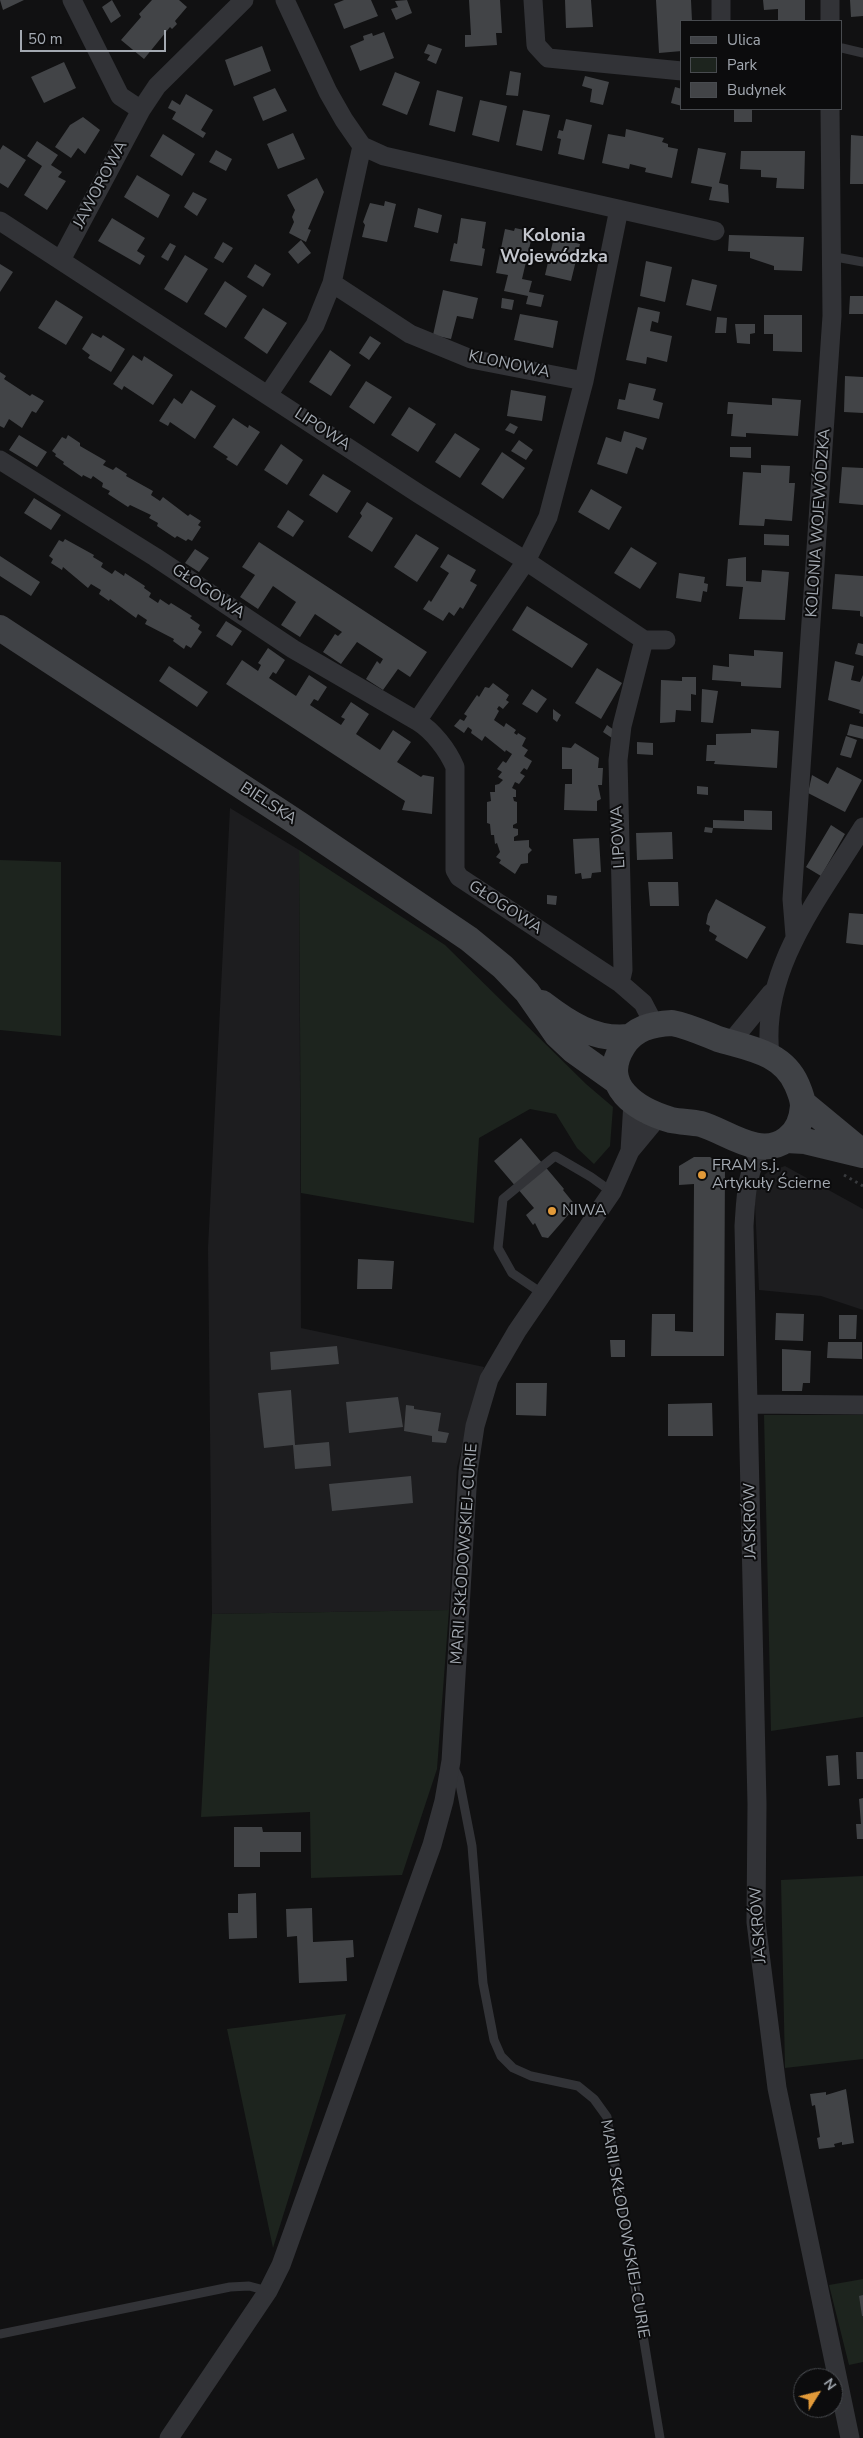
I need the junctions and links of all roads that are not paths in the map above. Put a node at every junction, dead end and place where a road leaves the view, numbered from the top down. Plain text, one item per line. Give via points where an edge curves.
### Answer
1 (72, 0) edge
2 (244, 0) edge
3 (285, 0) edge
4 (532, 0) edge
5 (721, 0) edge
6 (830, 0) edge
7 (721, 20) edge
8 (830, 20) edge
9 (843, 48) edge
10 (863, 53) edge
11 (680, 71) edge
12 (141, 110) junction
13 (830, 110) edge
14 (362, 146) junction
15 (619, 209) junction
16 (0, 221) edge
17 (715, 231) dead end
18 (830, 256) junction
19 (61, 260) junction
20 (863, 262) edge
21 (332, 283) junction
22 (584, 381) junction
23 (268, 395) junction
24 (0, 460) edge
25 (526, 560) junction
26 (0, 628) edge
27 (644, 640) junction
28 (666, 640) dead end
29 (417, 721) junction
30 (863, 828) edge
31 (794, 936) junction
32 (620, 982) junction
33 (774, 990) junction
34 (527, 992) junction
35 (654, 1024) junction
36 (629, 1036) junction
37 (730, 1043) junction
38 (770, 1056) junction
39 (616, 1081) junction
40 (633, 1102) junction
41 (803, 1104) junction
42 (659, 1116) junction
43 (736, 1140) junction
44 (775, 1143) junction
45 (630, 1151) junction
46 (863, 1154) edge
47 (748, 1177) junction
48 (612, 1192) junction
49 (544, 1294) junction
50 (748, 1404) junction
51 (863, 1405) edge
52 (451, 1761) junction
53 (268, 2291) junction
54 (0, 2334) edge
55 (169, 2438) edge
56 (660, 2438) edge
57 (850, 2438) edge

1 - 12 street via 120,96
2 - 12 street, JAWOROWA via 158,86
3 - 14 street via 328,92
4 - 11 street via 536,45 548,58
5 - 7 street
6 - 8 street
9 - 10 lane
12 - 19 street, JAWOROWA
13 - 18 street, KOLONIA WOJEWÓDZKA
14 - 15 street via 384,156
14 - 21 street
15 - 17 street
15 - 22 street
16 - 19 street, LIPOWA
18 - 20 lane
18 - 31 street, KOLONIA WOJEWÓDZKA via 832,316 792,899
19 - 23 street, LIPOWA
21 - 22 street, KLONOWA via 410,334 471,359
21 - 23 street via 315,326
22 - 25 street via 548,517
23 - 25 street, LIPOWA
24 - 29 street, GŁOGOWA via 155,557 293,649
25 - 27 street, LIPOWA
25 - 29 street
26 - 34 main road, BIELSKA via 469,939
27 - 28 street
27 - 32 street, LIPOWA via 622,726 618,760 623,970
29 - 32 street, GŁOGOWA via 449,753 455,767 455,870 459,877
30 - 31 street
31 - 33 street
32 - 35 street via 643,1003
33 - 37 street
33 - 38 street via 769,1014
34 - 36 main road, BIELSKA via 583,1030 601,1036
34 - 39 main road, BIELSKA via 557,1035
35 - 36 main road
35 - 37 main road via 678,1024
36 - 39 main road via 615,1062
37 - 38 main road
38 - 41 main road via 796,1081
39 - 40 main road, BIELSKA
40 - 42 main road
40 - 45 street, MARII SKŁODOWSKIEJ-CURIE
41 - 44 main road via 798,1127
41 - 46 main road
42 - 43 main road via 703,1125
42 - 45 street, MARII SKŁODOWSKIEJ-CURIE
43 - 44 main road
43 - 47 street, JASKRÓW
44 - 46 main road via 805,1141
44 - 47 street, JASKRÓW via 752,1165
45 - 48 street, MARII SKŁODOWSKIEJ-CURIE
47 - 50 street, JASKRÓW via 744,1226
48 - 49 street, MARII SKŁODOWSKIEJ-CURIE
48 - 49 lane via 555,1156 503,1199 498,1248 512,1273
49 - 52 street, MARII SKŁODOWSKIEJ-CURIE via 517,1331 489,1379 475,1426 468,1472
50 - 51 street
50 - 57 street, JASKRÓW via 757,1794 756,1922 778,2088
52 - 53 street, MARII SKŁODOWSKIEJ-CURIE via 429,1853 281,2265
52 - 56 lane, MARII SKŁODOWSKIEJ-CURIE via 459,1779 472,1846 483,1983 500,2056 512,2068 531,2076 578,2086 594,2099 607,2117
53 - 54 lane via 250,2286 230,2287
53 - 55 street, MARII SKŁODOWSKIEJ-CURIE

